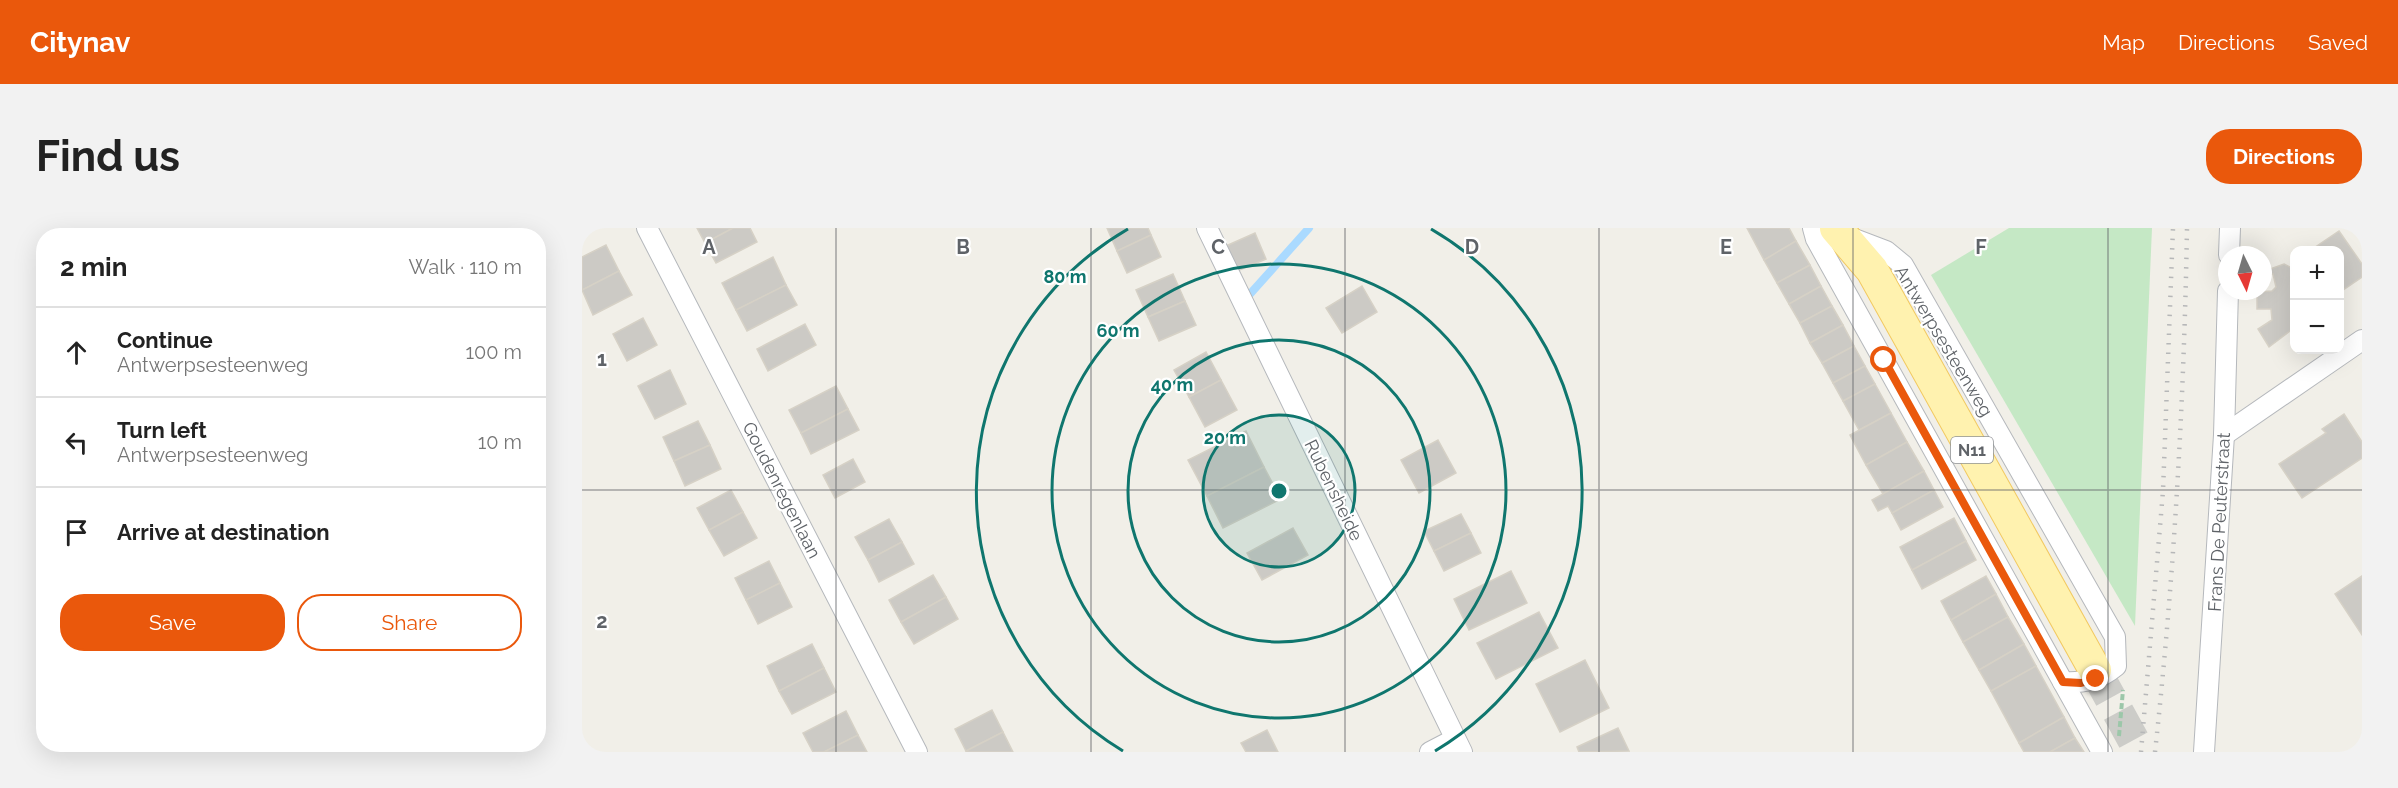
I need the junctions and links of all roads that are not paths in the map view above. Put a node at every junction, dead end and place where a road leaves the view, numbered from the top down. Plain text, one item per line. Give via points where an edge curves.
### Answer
1 (647, 228) edge
2 (1207, 228) edge
3 (2230, 228) edge
4 (1830, 230) edge
5 (2229, 246) edge
6 (2228, 300) edge
7 (2362, 340) edge
8 (2224, 435) junction
9 (2105, 668) joint
10 (2063, 682) junction
11 (1459, 746) edge
12 (917, 752) edge
13 (1430, 752) edge
14 (2102, 752) edge
15 (2204, 752) edge

1 - 12 street, Goudenregenlaan
2 - 11 street, Rubensheide
3 - 5 street
4 - 9 main road, Antwerpsesteenweg / N11 via 1872,270
4 - 10 street, Antwerpsesteenweg via 1816,239
6 - 8 street, Frans De Peuterstraat
7 - 8 street
8 - 15 street, Frans De Peuterstraat
9 - 10 street via 2096,679
10 - 14 street, Antwerpsesteenweg
11 - 13 street

